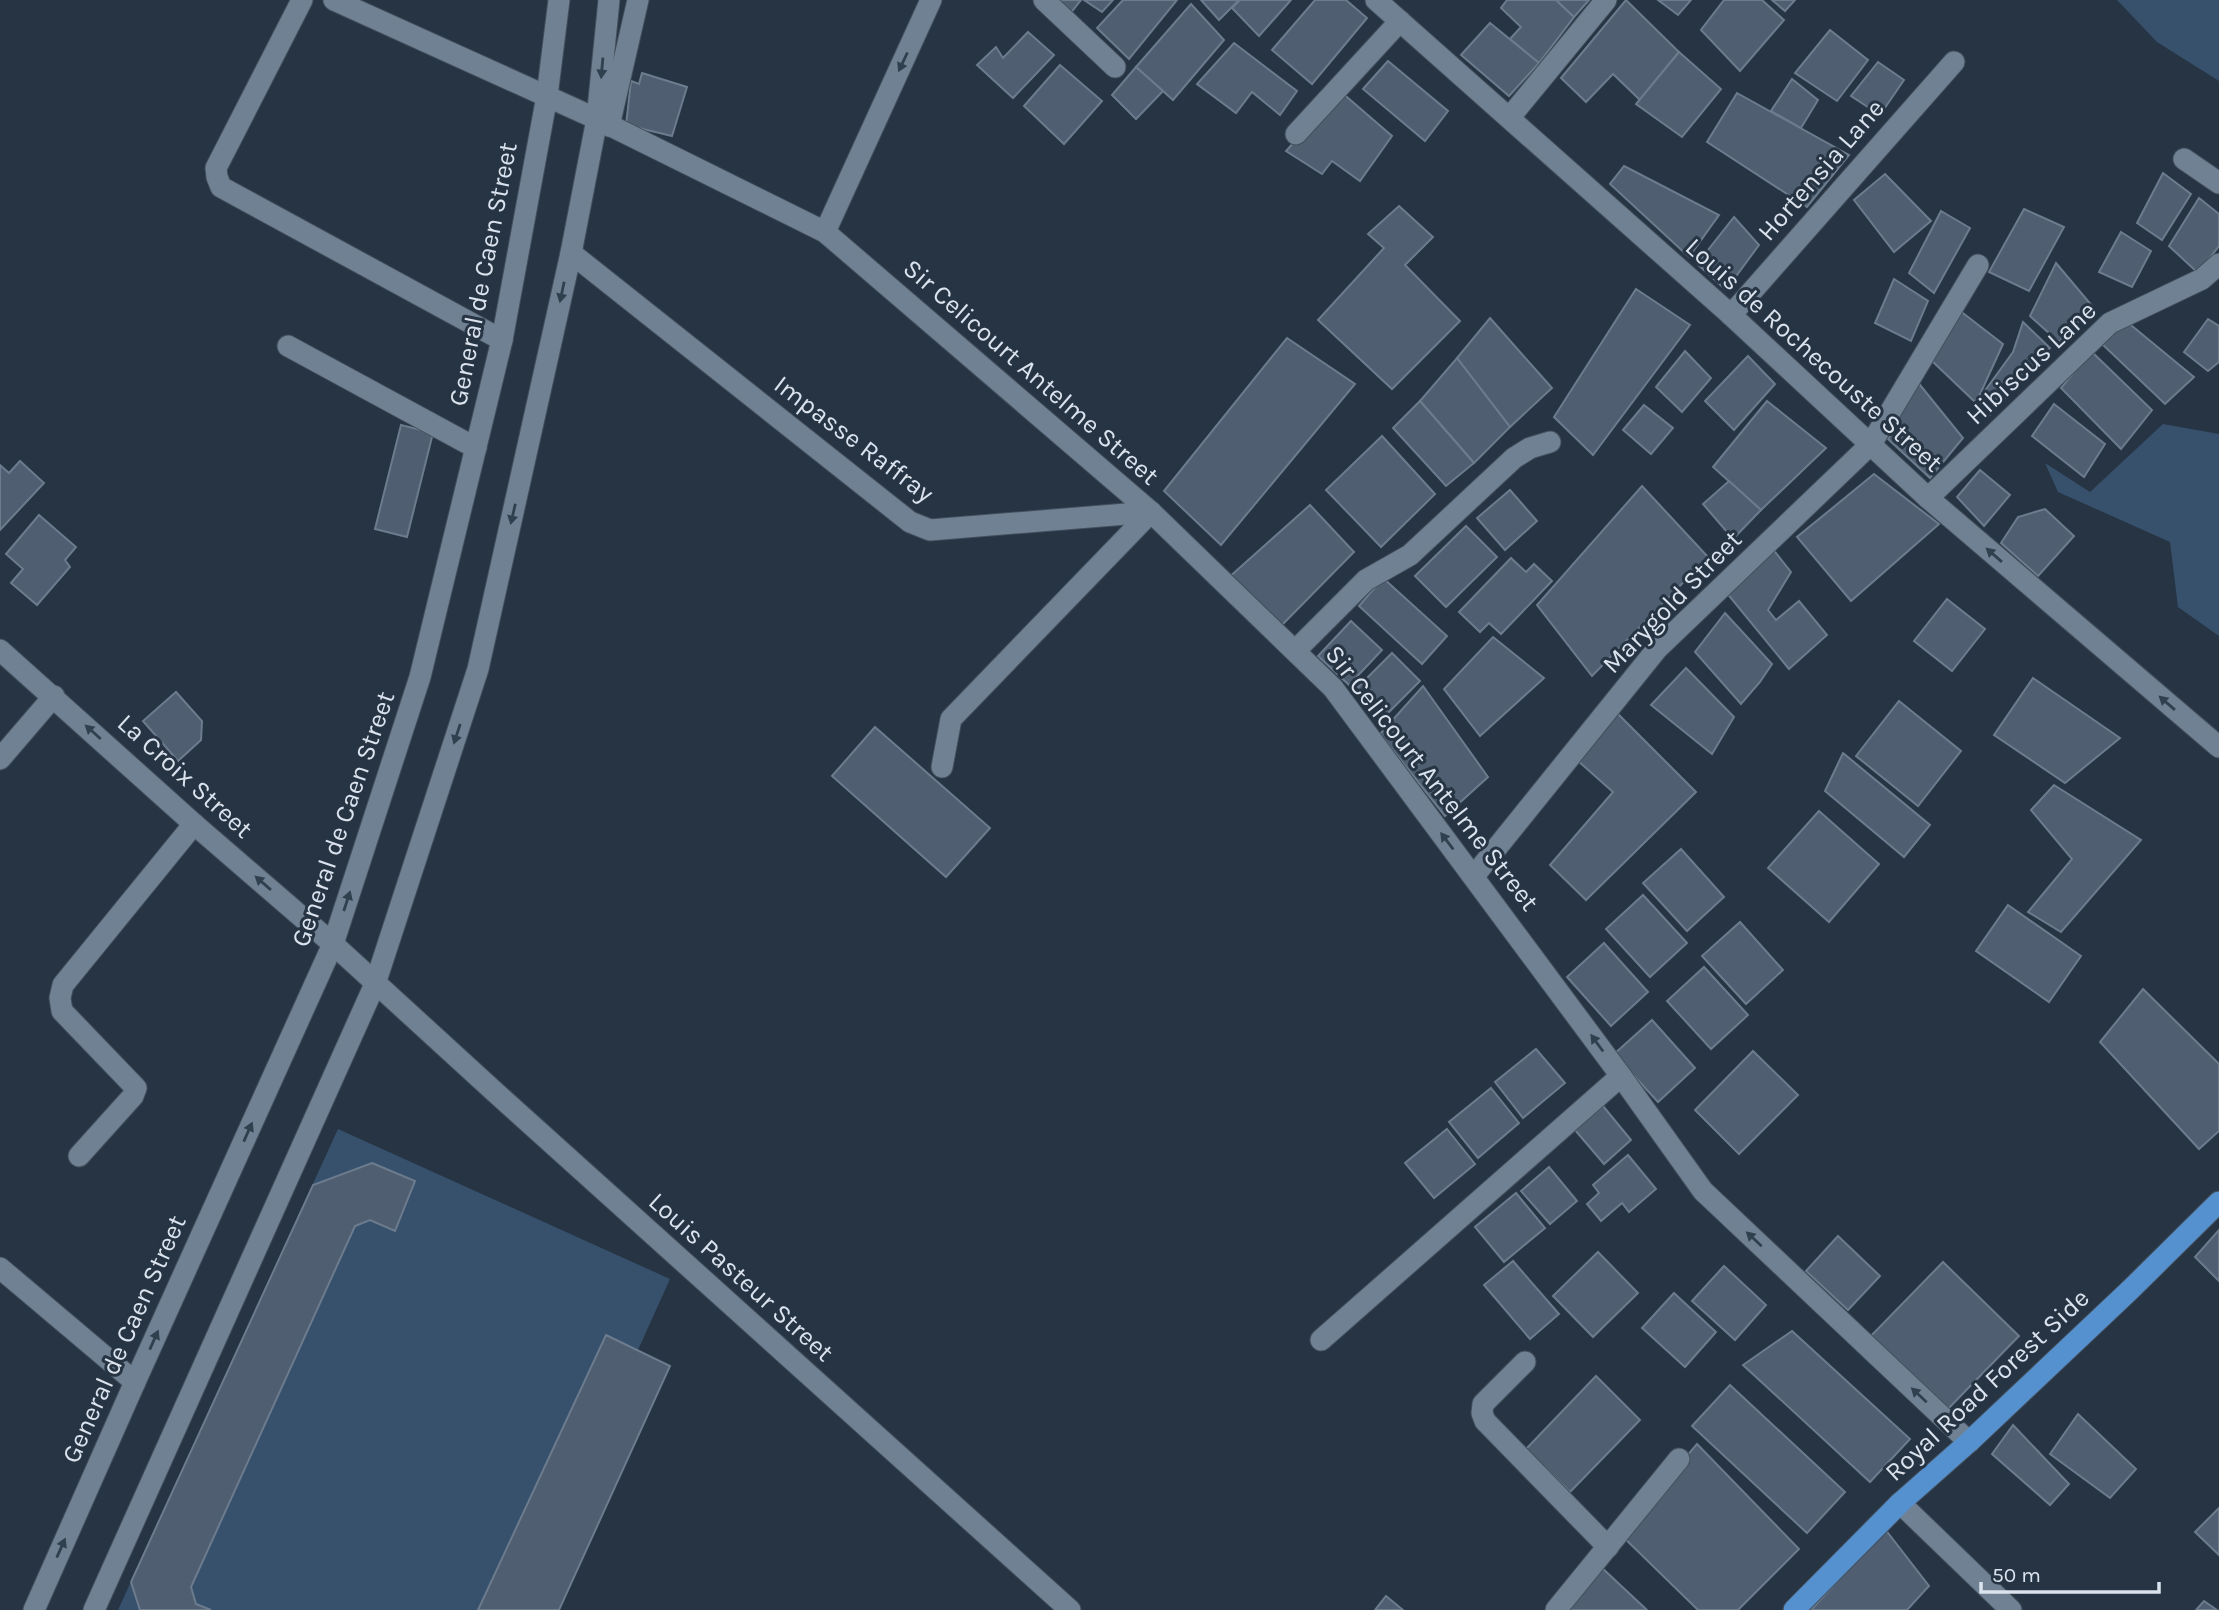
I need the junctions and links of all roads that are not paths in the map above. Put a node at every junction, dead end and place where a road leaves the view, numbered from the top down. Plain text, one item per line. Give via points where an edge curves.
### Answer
1 (302, 0) edge
2 (334, 0) edge
3 (559, 0) edge
4 (609, 0) edge
5 (638, 0) edge
6 (931, 0) edge
7 (1044, 0) edge
8 (1376, 0) edge
9 (1606, 0) edge
10 (1400, 21) junction
11 (1954, 62) dead end
12 (1115, 67) dead end
13 (547, 96) junction
14 (1510, 117) junction
15 (603, 123) junction
16 (1296, 134) dead end
17 (2184, 159) dead end
18 (2219, 183) edge
19 (825, 232) junction
20 (571, 253) junction
21 (2219, 264) edge
22 (1978, 265) dead end
23 (1731, 315) junction
24 (502, 340) junction
25 (288, 346) dead end
26 (1550, 442) dead end
27 (1871, 444) junction
28 (476, 448) junction
29 (1928, 498) junction
30 (1152, 512) junction
31 (0, 650) edge
32 (1296, 650) junction
33 (54, 696) junction
34 (2219, 747) edge
35 (0, 759) edge
36 (942, 766) dead end
37 (194, 824) junction
38 (1474, 876) junction
39 (333, 944) junction
40 (376, 984) junction
41 (1621, 1076) junction
42 (79, 1156) dead end
43 (2219, 1202) edge
44 (0, 1268) edge
45 (1321, 1340) dead end
46 (1525, 1362) dead end
47 (135, 1382) junction
48 (1969, 1442) junction
49 (1679, 1458) dead end
50 (1900, 1503) junction
51 (1608, 1547) junction
52 (34, 1610) edge
53 (94, 1610) edge
54 (1070, 1610) edge
55 (1556, 1610) edge
56 (1794, 1610) edge
57 (2011, 1610) edge

1 - 24 street via 216,168 221,187
2 - 13 street, Sir Celicourt Antelme Street
3 - 13 street, General de Caen Street
4 -> 15 street
5 - 15 street
6 -> 19 street
7 - 12 street
8 - 10 street, Louis de Rochecouste Street
9 - 14 street
10 - 14 street, Louis de Rochecouste Street
10 - 16 street
11 - 23 street, Hortensia Lane
13 - 15 street, Sir Celicourt Antelme Street
13 - 24 street, General de Caen Street
14 - 23 street, Louis de Rochecouste Street
15 - 19 street, Sir Celicourt Antelme Street
15 - 20 street
17 - 18 street
19 - 30 street, Sir Celicourt Antelme Street
20 - 30 street, Impasse Raffray via 910,522 930,530
20 -> 40 street via 478,669
21 - 29 street, Hibiscus Lane via 2202,279 2109,323
22 - 27 street, Marygold Street
23 - 27 street, Louis de Rochecouste Street
24 - 28 street, General de Caen Street
25 - 28 street
26 - 32 street via 1514,458 1410,555 1366,580
27 - 29 street, Louis de Rochecouste Street
27 - 38 street, Marygold Street via 1657,649
39 -> 28 street, General de Caen Street via 420,677
34 -> 29 street, Louis de Rochecouste Street
30 - 32 street, Sir Celicourt Antelme Street
30 - 36 street via 951,719
31 - 33 street, La Croix Street
38 -> 32 street, Sir Celicourt Antelme Street via 1333,688
33 - 35 street
37 -> 33 street, La Croix Street
39 -> 37 street, La Croix Street
37 - 42 street via 63,985 62,1011 136,1088
41 -> 38 street, Sir Celicourt Antelme Street
39 - 40 street, La Croix Street
47 -> 39 street, General de Caen Street
40 - 53 street
40 - 54 street, Louis Pasteur Street
41 - 45 street
48 -> 41 street, Sir Celicourt Antelme Street via 1703,1191
43 - 48 main road, Royal Road Forest Side
44 - 47 street
46 - 51 street via 1483,1404 1485,1422
52 -> 47 street, General de Caen Street
48 - 50 main road, Royal Road Forest Side
49 - 51 street
50 - 56 main road, Royal Road Forest Side
50 - 57 street
51 - 55 street

